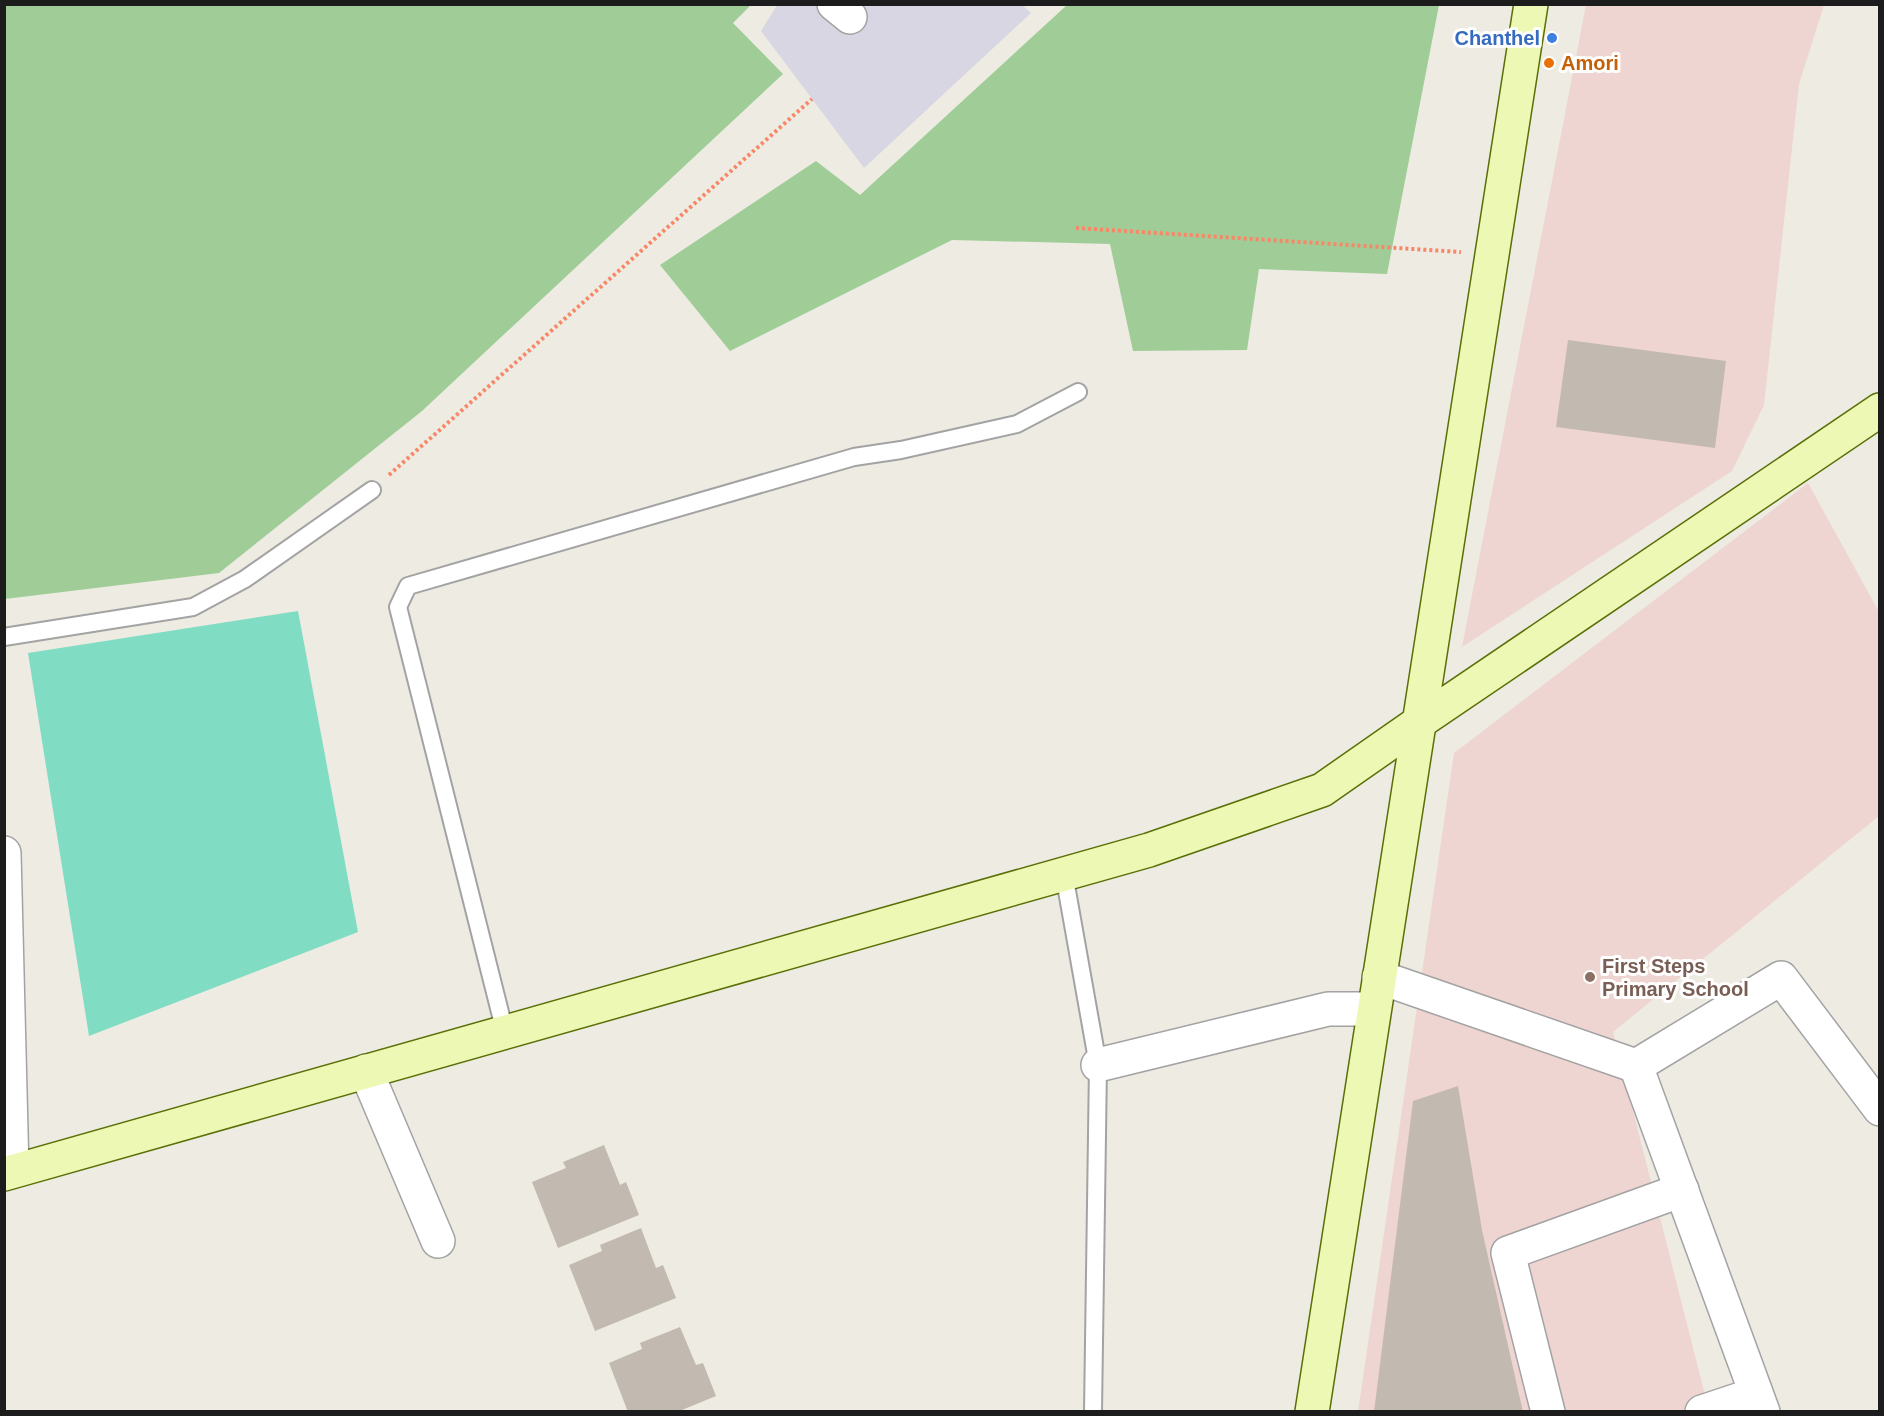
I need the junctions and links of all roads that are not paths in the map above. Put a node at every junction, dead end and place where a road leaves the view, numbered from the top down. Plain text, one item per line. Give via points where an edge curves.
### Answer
1 (1531, 4) edge
2 (1078, 392) dead end
3 (1880, 410) edge
4 (372, 490) road end
5 (4, 637) edge
6 (1418, 723) junction
7 (4, 853) edge
8 (1064, 874) junction
9 (1379, 977) junction
10 (1374, 1009) junction
11 (505, 1032) junction
12 (1098, 1065) junction
13 (1636, 1066) junction
14 (366, 1071) junction
15 (1880, 1109) edge
16 (8, 1173) edge
17 (1682, 1190) junction
18 (438, 1241) dead end
19 (1760, 1403) edge
20 (1093, 1412) edge
21 (1312, 1412) edge
22 (1548, 1412) edge
23 (1702, 1412) edge

1 - 6 street
2 - 11 lane via 1017,424 854,457 408,586 398,607
3 - 6 street
4 - 5 lane via 245,579 193,607
6 - 8 street via 1322,790 1149,850
6 - 9 street
7 - 16 street
8 - 11 street
8 - 12 lane
9 - 10 street
9 - 13 street
10 - 12 street via 1328,1009
10 - 21 street
11 - 14 street
12 - 20 lane
13 - 15 street via 1781,978
13 - 17 street
14 - 16 street
14 - 18 street
17 - 19 street
17 - 22 street via 1509,1253
19 - 23 street

